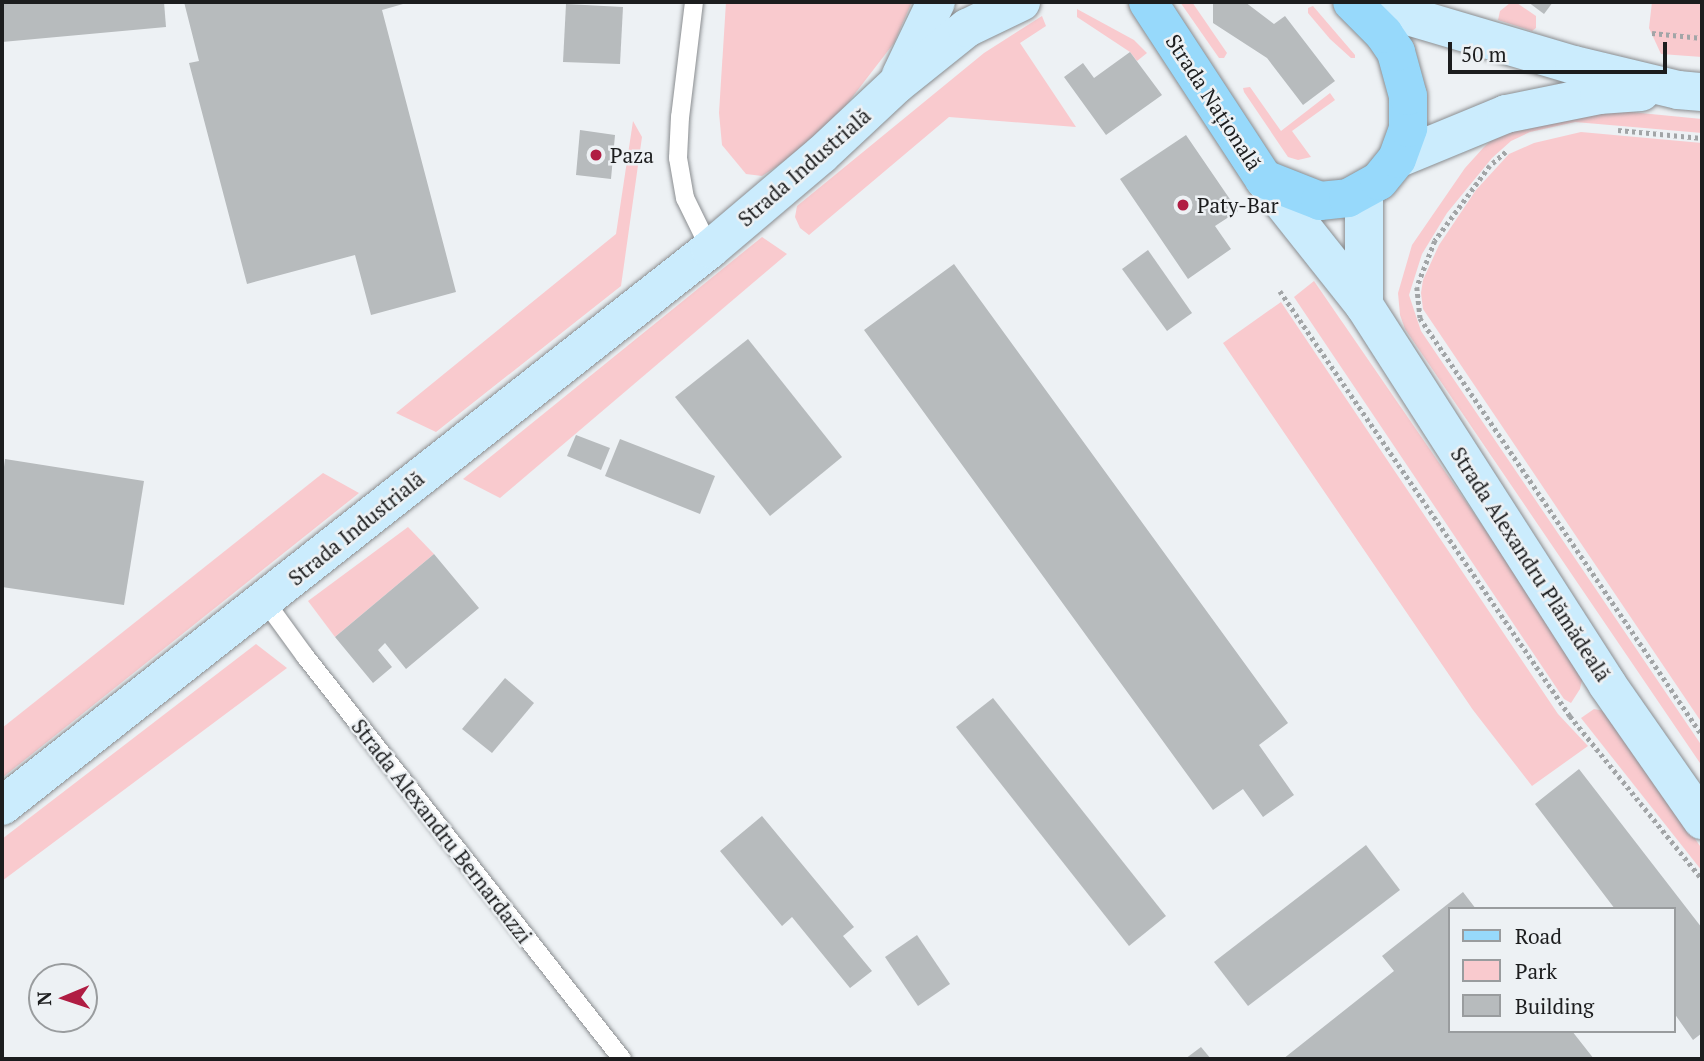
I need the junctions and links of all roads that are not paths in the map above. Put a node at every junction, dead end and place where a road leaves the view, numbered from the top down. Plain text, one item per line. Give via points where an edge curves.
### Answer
1 (694, 2) edge
2 (936, 2) edge
3 (1021, 2) edge
4 (1148, 2) edge
5 (1352, 2) edge
6 (1372, 2) edge
7 (897, 83) junction
8 (1690, 91) edge
9 (1397, 159) junction
10 (1264, 179) junction
11 (1364, 191) junction
12 (710, 248) junction
13 (1364, 305) junction
14 (265, 601) junction
15 (2, 806) edge
16 (1702, 820) edge
17 (622, 1059) edge

1 - 12 lane via 678,158 685,198
2 - 7 street, Strada Industrială
3 - 7 street, Strada Industrială via 967,28
4 - 10 main road, Strada Națională
5 - 9 main road, Strada Națională via 1384,34 1404,74 1408,128
6 - 8 street, Strada Națională via 1574,65
7 - 12 street, Strada Industrială via 821,155
8 - 9 street, Strada Națională via 1599,95 1506,114
9 - 11 main road, Strada Națională
10 - 11 main road, Strada Națională via 1320,201
10 - 13 street, Strada Alexandru Plămădeală
11 - 13 street
12 - 14 street, Strada Industrială
13 - 16 street, Strada Alexandru Plămădeală via 1607,684
14 - 15 street, Strada Industrială
14 - 17 lane, Strada Alexandru Bernardazzi

